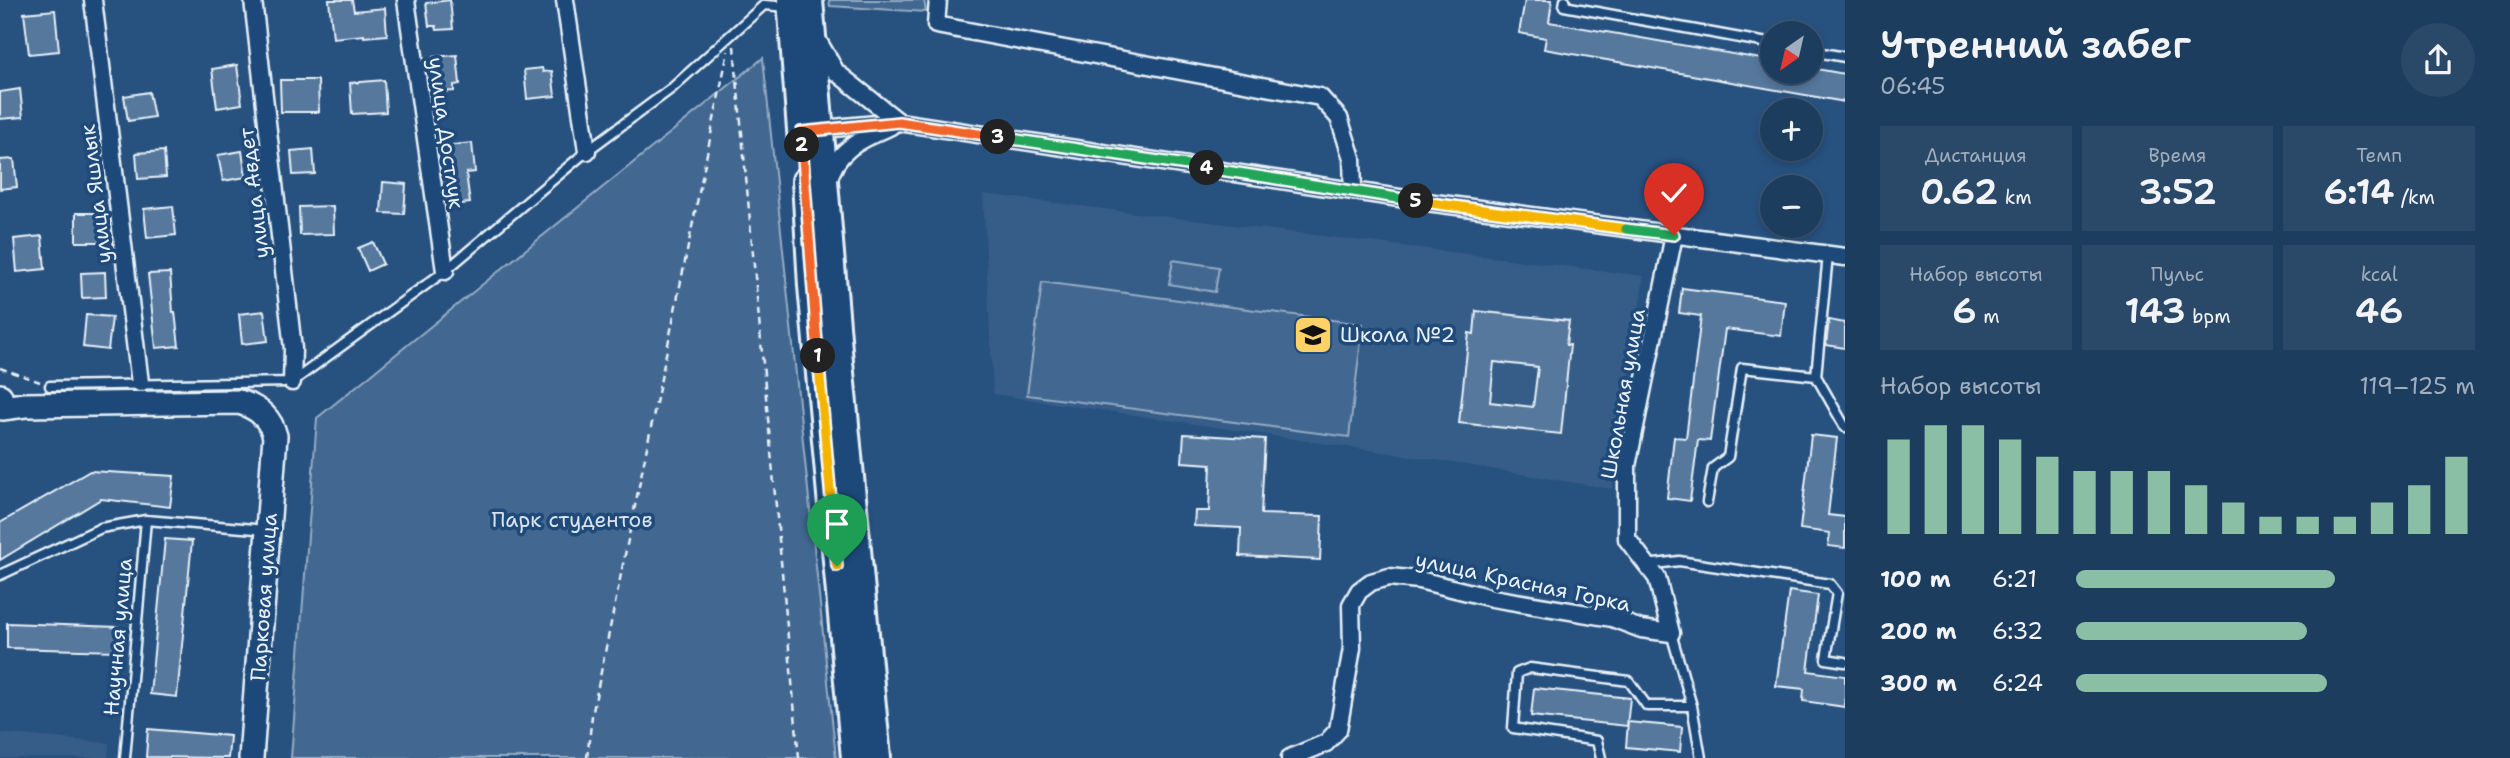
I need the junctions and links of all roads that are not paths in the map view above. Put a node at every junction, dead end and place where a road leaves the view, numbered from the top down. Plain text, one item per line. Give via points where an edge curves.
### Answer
1 (93, 0) edge
2 (253, 0) edge
3 (406, 0) edge
4 (565, 0) edge
5 (1565, 0) edge
6 (797, 2) edge
7 (940, 2) edge
8 (811, 27) junction
9 (1760, 42) edge
10 (1824, 53) edge
11 (1845, 57) edge
12 (899, 122) junction
13 (810, 131) junction
14 (587, 151) junction
15 (1353, 190) junction
16 (825, 201) junction
17 (1674, 235) junction
18 (1828, 255) junction
19 (1845, 257) edge
20 (445, 271) junction
21 (1816, 376) junction
22 (292, 382) junction
23 (140, 383) junction
24 (50, 386) road end
25 (1, 405) edge
26 (1845, 427) edge
27 (1707, 502) dead end
28 (146, 520) junction
29 (270, 530) junction
30 (1647, 565) junction
31 (0, 575) edge
32 (1671, 633) junction
33 (1845, 662) edge
34 (1692, 706) junction
35 (125, 758) edge
36 (251, 758) edge
37 (855, 758) edge
38 (877, 758) edge
39 (1290, 758) edge
40 (1601, 758) edge
41 (1701, 758) edge

1 - 23 street, улица Яшлык
2 - 22 street, улица Авдет via 293,349
3 - 20 street, улица Достлук
4 - 14 street
5 - 9 lane via 1564,6
6 - 8 main road
6 - 13 main road
6 - 14 lane via 764,5 672,88
7 - 15 street via 936,25 1320,97 1339,118 1352,158
8 - 12 street via 836,72
8 - 13 main road
10 - 11 lane
12 - 13 street
12 - 15 street
12 - 16 street via 843,152 831,172
13 - 16 main road
13 - 37 main road via 812,286
14 - 20 lane
15 - 17 street
16 - 38 main road
17 - 18 street
17 - 30 street, Школьная улица via 1627,466 1627,539
18 - 19 street
18 - 21 lane
20 - 22 lane
21 - 26 lane
21 - 27 lane via 1742,368 1728,457 1713,468
22 - 23 lane
23 - 24 lane
25 - 29 street, Парковая улица via 239,402 260,410 275,436
28 - 29 lane
28 - 31 lane via 101,528
28 - 35 lane, Научная улица
29 - 36 street, Парковая улица
30 - 32 street, Школьная улица via 1657,578
30 - 33 lane via 1679,561 1830,584 1837,593 1826,659
32 - 34 lane
32 - 39 street, улица Красная Горка via 1419,579 1389,577 1371,582 1351,605 1352,648 1338,730 1326,743
34 - 40 lane via 1647,706 1629,681 1530,668 1517,673 1513,728 1597,741
34 - 41 lane

